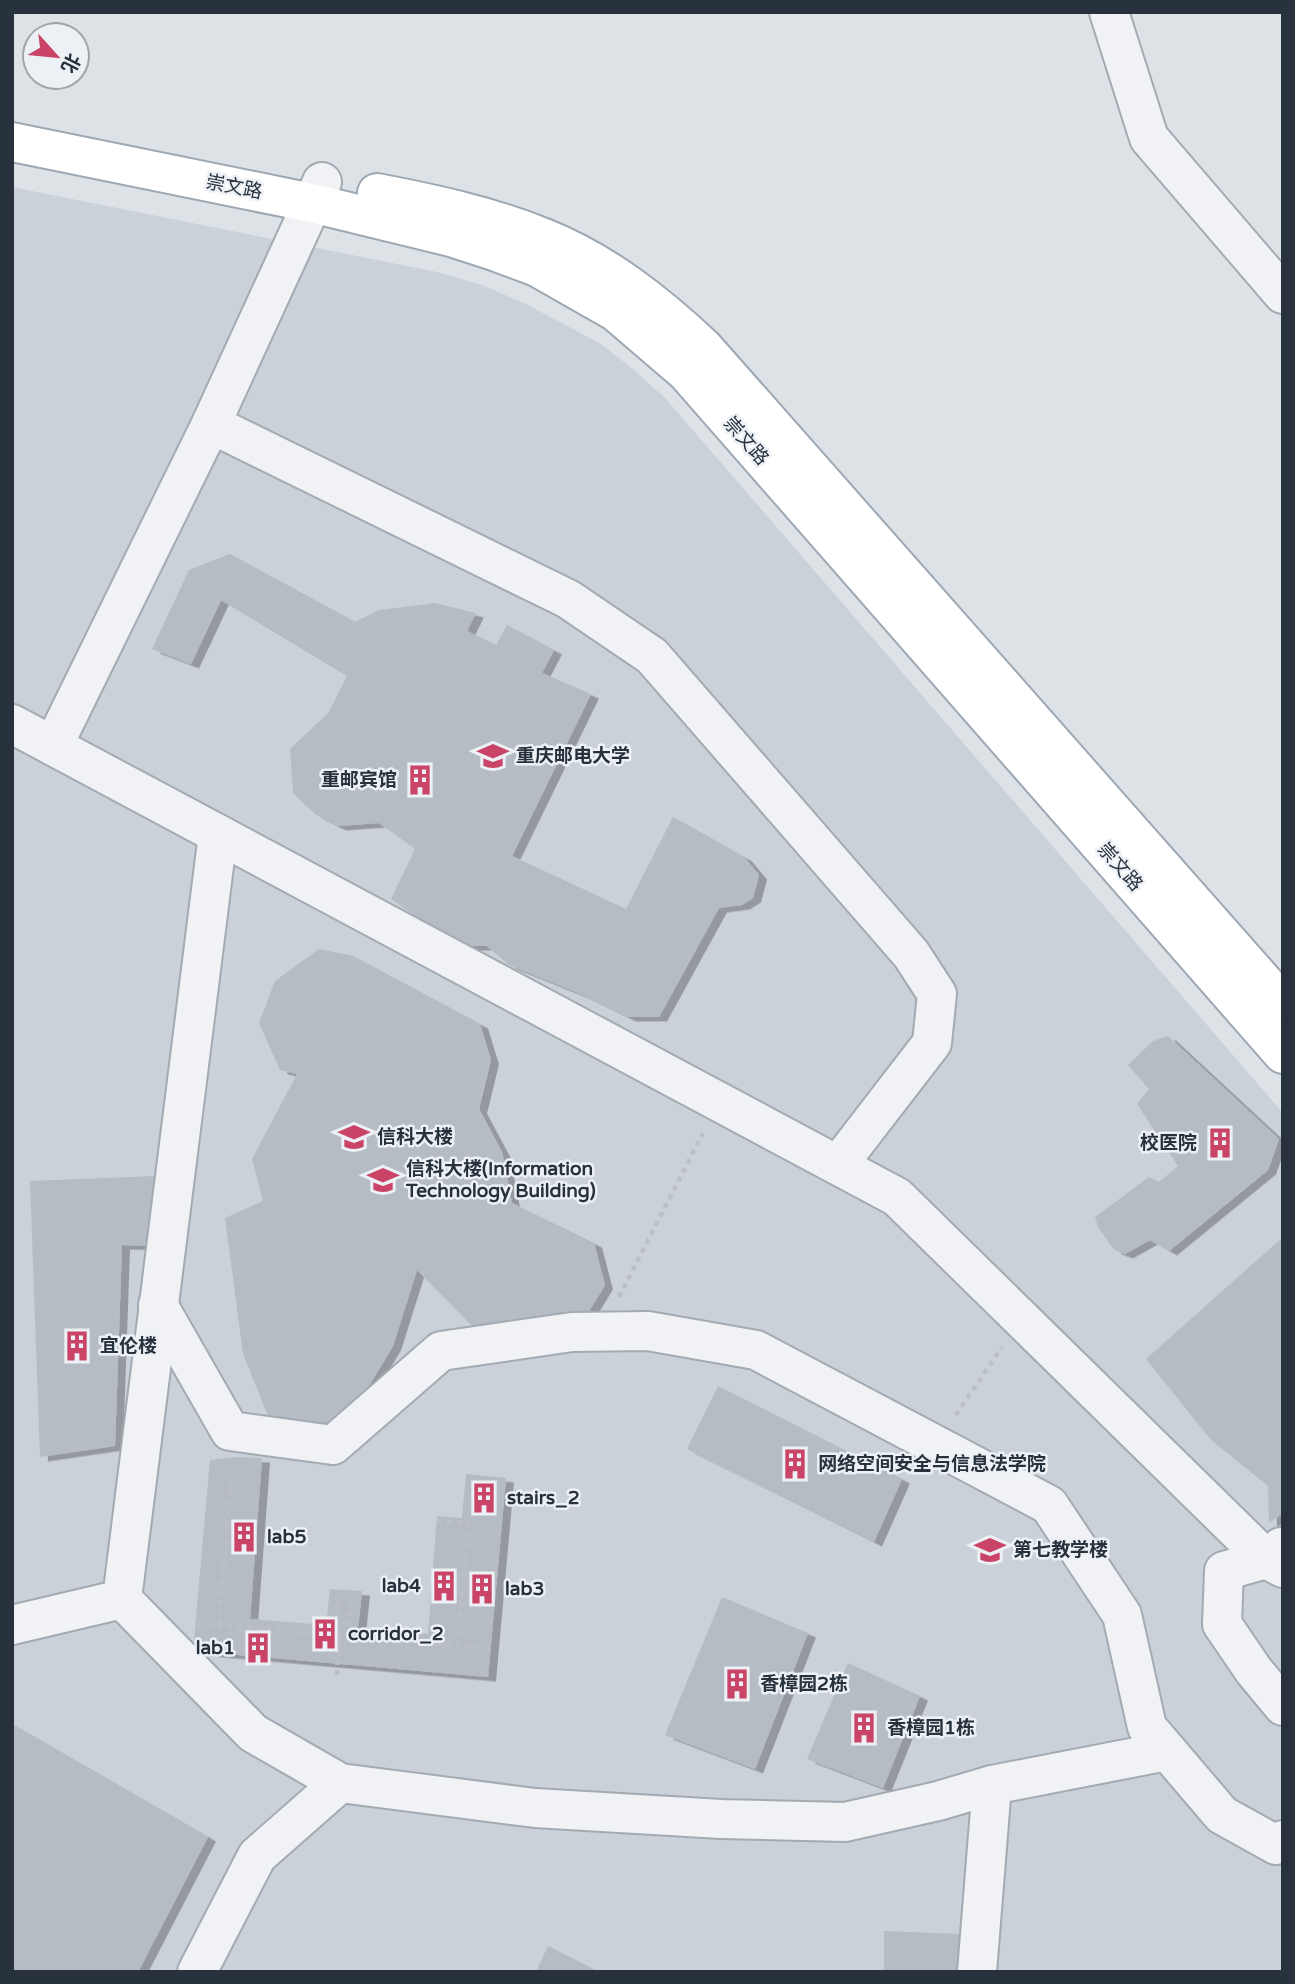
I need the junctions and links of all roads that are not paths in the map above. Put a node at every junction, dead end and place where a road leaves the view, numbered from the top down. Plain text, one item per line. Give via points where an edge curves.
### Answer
1 (1109, 12) edge
2 (12, 120) edge
3 (12, 142) edge
4 (317, 192) junction
5 (1283, 294) edge
6 (211, 424) junction
7 (12, 724) edge
8 (53, 746) junction
9 (218, 834) junction
10 (1283, 1004) edge
11 (1283, 1054) edge
12 (838, 1165) junction
13 (158, 1305) junction
14 (1277, 1558) edge
15 (122, 1599) junction
16 (12, 1625) edge
17 (1283, 1706) edge
18 (1167, 1751) junction
19 (340, 1783) junction
20 (992, 1786) junction
21 (1283, 1840) edge
22 (197, 1972) edge
23 (977, 1972) edge

1 - 5 street via 1149,138
2 - 4 main road, 崇文路
3 - 4 main road, 崇文路
4 - 6 street
4 - 10 main road, 崇文路 via 457,209 545,238 588,260 669,315 703,347
4 - 11 main road, 崇文路 via 537,267 616,312 686,372
6 - 8 street
6 - 12 street via 568,599 652,656 911,954 937,994 932,1043
7 - 8 street
8 - 9 street
9 - 12 street
9 - 13 street
12 - 14 street via 897,1196
13 - 15 street
13 - 18 street via 230,1431 333,1445 441,1350 572,1332 648,1331 756,1350 1049,1505 1122,1615 1147,1727
14 - 17 street via 1224,1571 1222,1624
15 - 16 street
15 - 19 street via 253,1733
18 - 20 street
18 - 21 street via 1222,1815 1276,1845
19 - 20 street via 535,1808 845,1822
19 - 22 street via 257,1856
20 - 23 street

